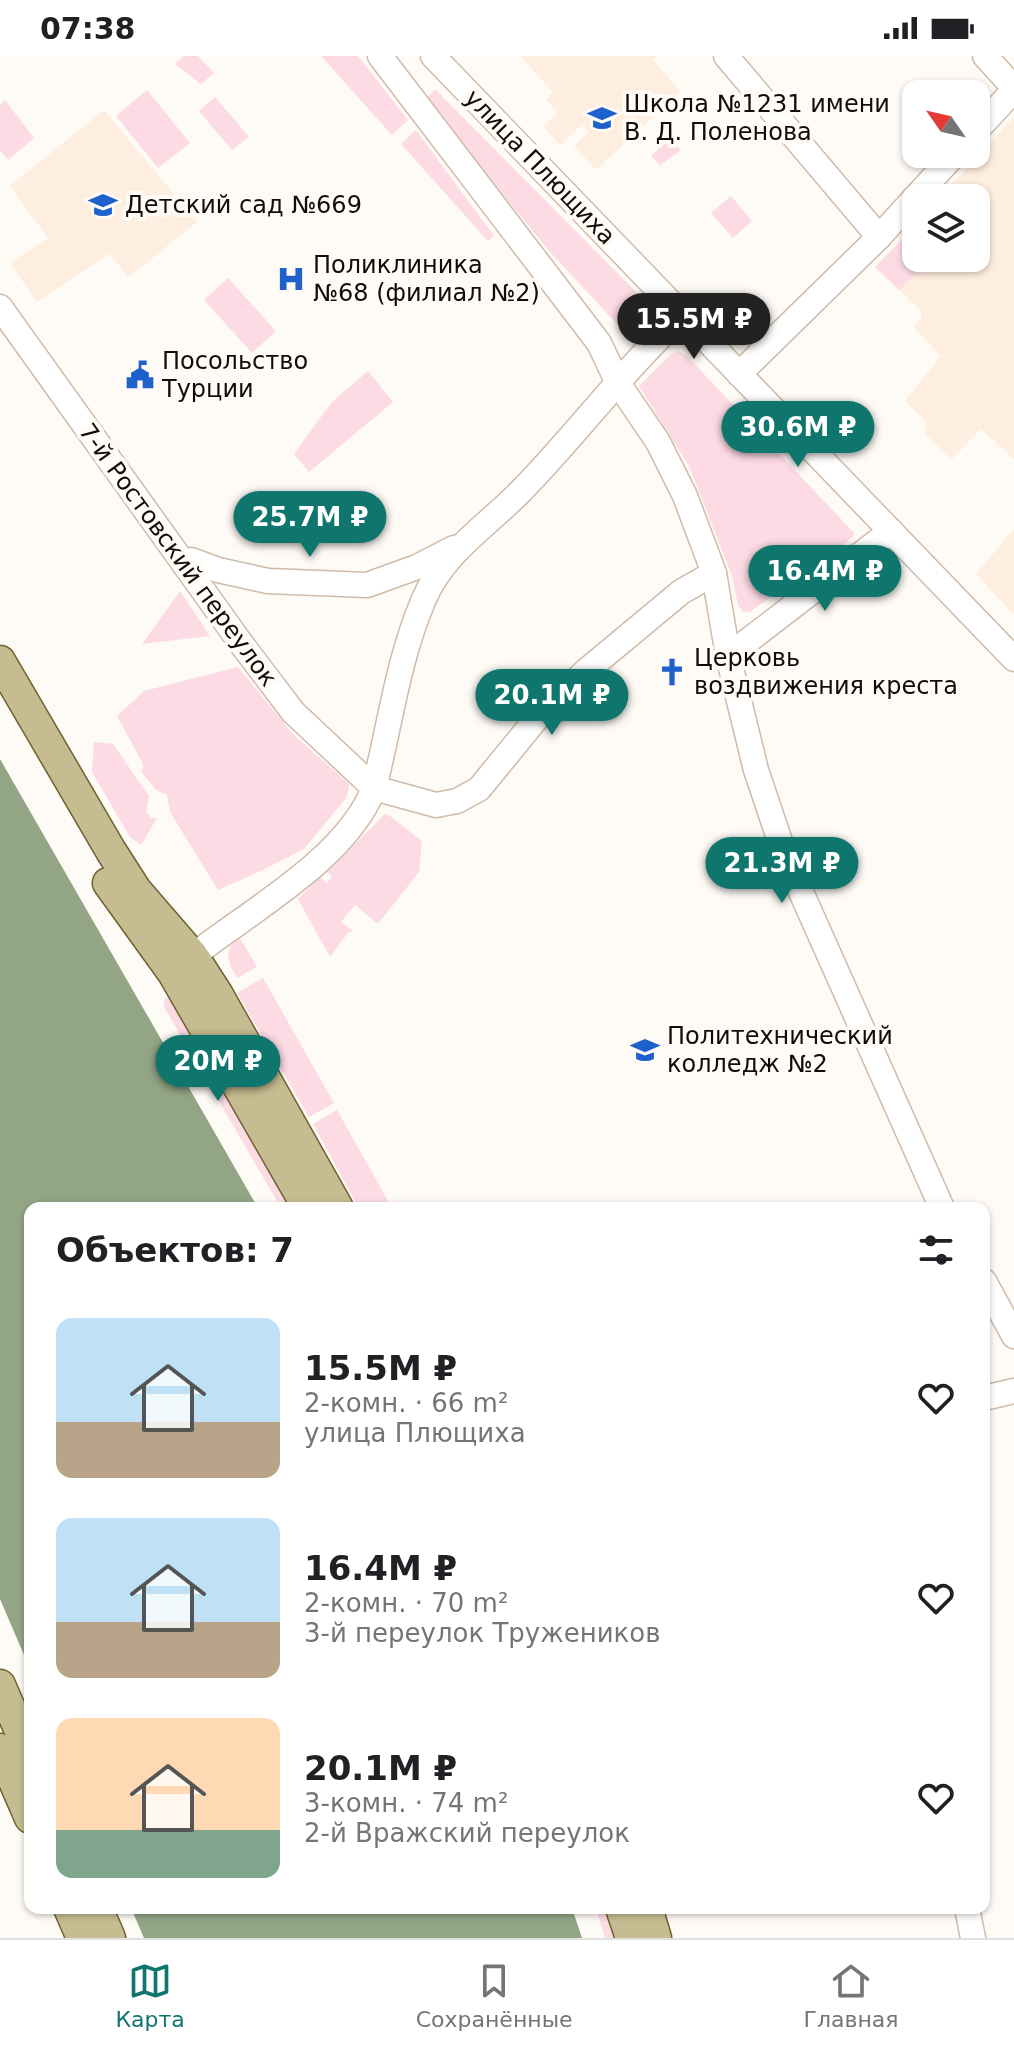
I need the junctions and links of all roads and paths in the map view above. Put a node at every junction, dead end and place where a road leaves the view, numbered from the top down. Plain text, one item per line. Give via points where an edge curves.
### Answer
1 (380, 56) edge
2 (433, 56) edge
3 (726, 56) edge
4 (985, 56) edge
5 (1014, 89) edge
6 (990, 116) edge
7 (942, 168) edge
8 (879, 237) junction
9 (0, 307) edge
10 (683, 315) junction
11 (739, 374) junction
12 (618, 383) junction
13 (891, 531) junction
14 (459, 546) junction
15 (188, 569) junction
16 (714, 573) junction
17 (728, 656) junction
18 (1014, 659) edge
19 (0, 661) edge
20 (0, 702) edge
21 (374, 788) junction
22 (183, 964) junction
23 (305, 1202) edge
24 (335, 1202) edge
25 (939, 1202) edge
26 (990, 1292) edge
27 (1014, 1336) edge
28 (1014, 1391) edge
29 (990, 1397) edge
30 (0, 1685) edge
31 (24, 1740) edge
32 (0, 1749) edge
33 (24, 1804) edge
34 (72, 1914) edge
35 (100, 1914) edge
36 (623, 1914) edge
37 (649, 1914) edge
38 (968, 1914) edge
39 (82, 1938) edge
40 (110, 1938) edge
41 (631, 1938) edge
42 (656, 1938) edge
43 (973, 1938) edge

1 - 12 street via 568,300 599,343
2 - 10 street, улица Плющиха
3 - 8 street
4 - 5 street
5 - 6 street
7 - 8 street
8 - 11 street
9 - 15 street, 7-й Ростовский переулок
10 - 11 street, улица Плющиха
10 - 12 street
11 - 13 street, улица Плющиха
12 - 14 street via 523,489
12 - 16 street via 658,442
13 - 17 street
13 - 18 street, улица Плющиха
14 - 15 street via 367,585 268,581 195,560
14 - 21 street via 424,599 393,700
15 - 21 street, 7-й Ростовский переулок via 293,712
16 - 17 street
16 - 21 street via 681,592 586,671 537,718 479,789 436,805
17 - 25 street via 756,770 785,856
19 - 22 main road
20 - 22 main road via 117,897
21 - 22 street via 349,829 317,862
22 - 23 main road
22 - 24 main road via 218,995
26 - 27 street
28 - 29 street
30 - 31 main road
32 - 33 main road
34 - 39 main road
35 - 40 main road
36 - 41 main road
37 - 42 main road
38 - 43 street

